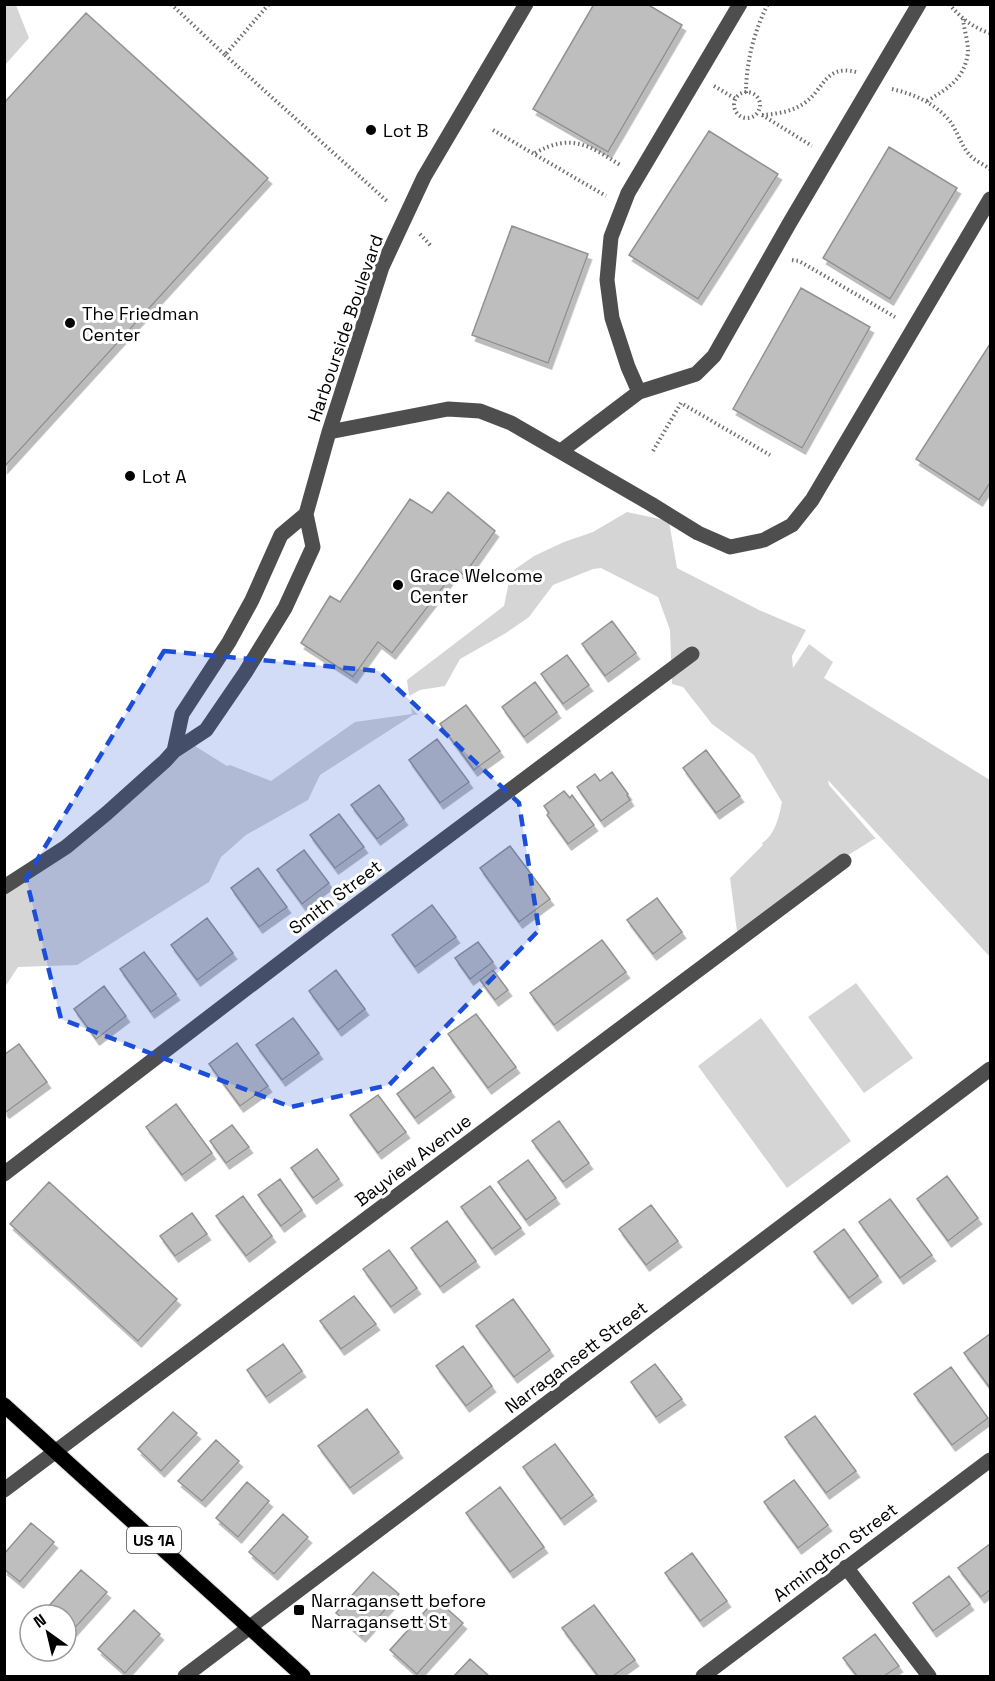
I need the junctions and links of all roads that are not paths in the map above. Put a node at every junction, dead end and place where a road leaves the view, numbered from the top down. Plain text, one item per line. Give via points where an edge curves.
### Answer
1 (526, 4) edge
2 (740, 4) edge
3 (919, 4) edge
4 (990, 199) edge
5 (639, 392) junction
6 (329, 432) junction
7 (561, 451) junction
8 (306, 514) junction
9 (692, 654) dead end
10 (174, 751) junction
11 (844, 861) dead end
12 (4, 887) edge
13 (990, 1069) edge
14 (4, 1174) edge
15 (4, 1405) edge
16 (56, 1451) junction
17 (990, 1460) edge
18 (4, 1490) edge
19 (846, 1568) junction
20 (250, 1628) junction
21 (185, 1677) edge
22 (303, 1677) edge
23 (703, 1677) edge
24 (929, 1677) edge

1 - 6 street, Harbourside Boulevard via 424,177 382,267
2 - 5 street via 627,193 611,237 607,280 612,318
3 - 5 street via 714,356 696,374
4 - 7 street via 812,500 792,525 764,540 730,547 698,533
5 - 7 street
6 - 7 street via 448,409 480,411
6 - 8 street, Harbourside Boulevard
8 - 10 street via 281,535 229,642 182,714
8 - 10 street, Harbourside Boulevard via 313,547 285,608 206,730
9 - 14 street, Smith Street
10 - 12 street, Harbourside Boulevard via 66,847
11 - 16 street, Bayview Avenue
13 - 20 street, Narragansett Street
15 - 16 main road, US 1A
16 - 18 street, Bayview Avenue
16 - 20 main road, US 1A
17 - 19 street, Armington Street
19 - 23 street, Armington Street
19 - 24 street
20 - 21 street, Narragansett Street
20 - 22 main road, US 1A

